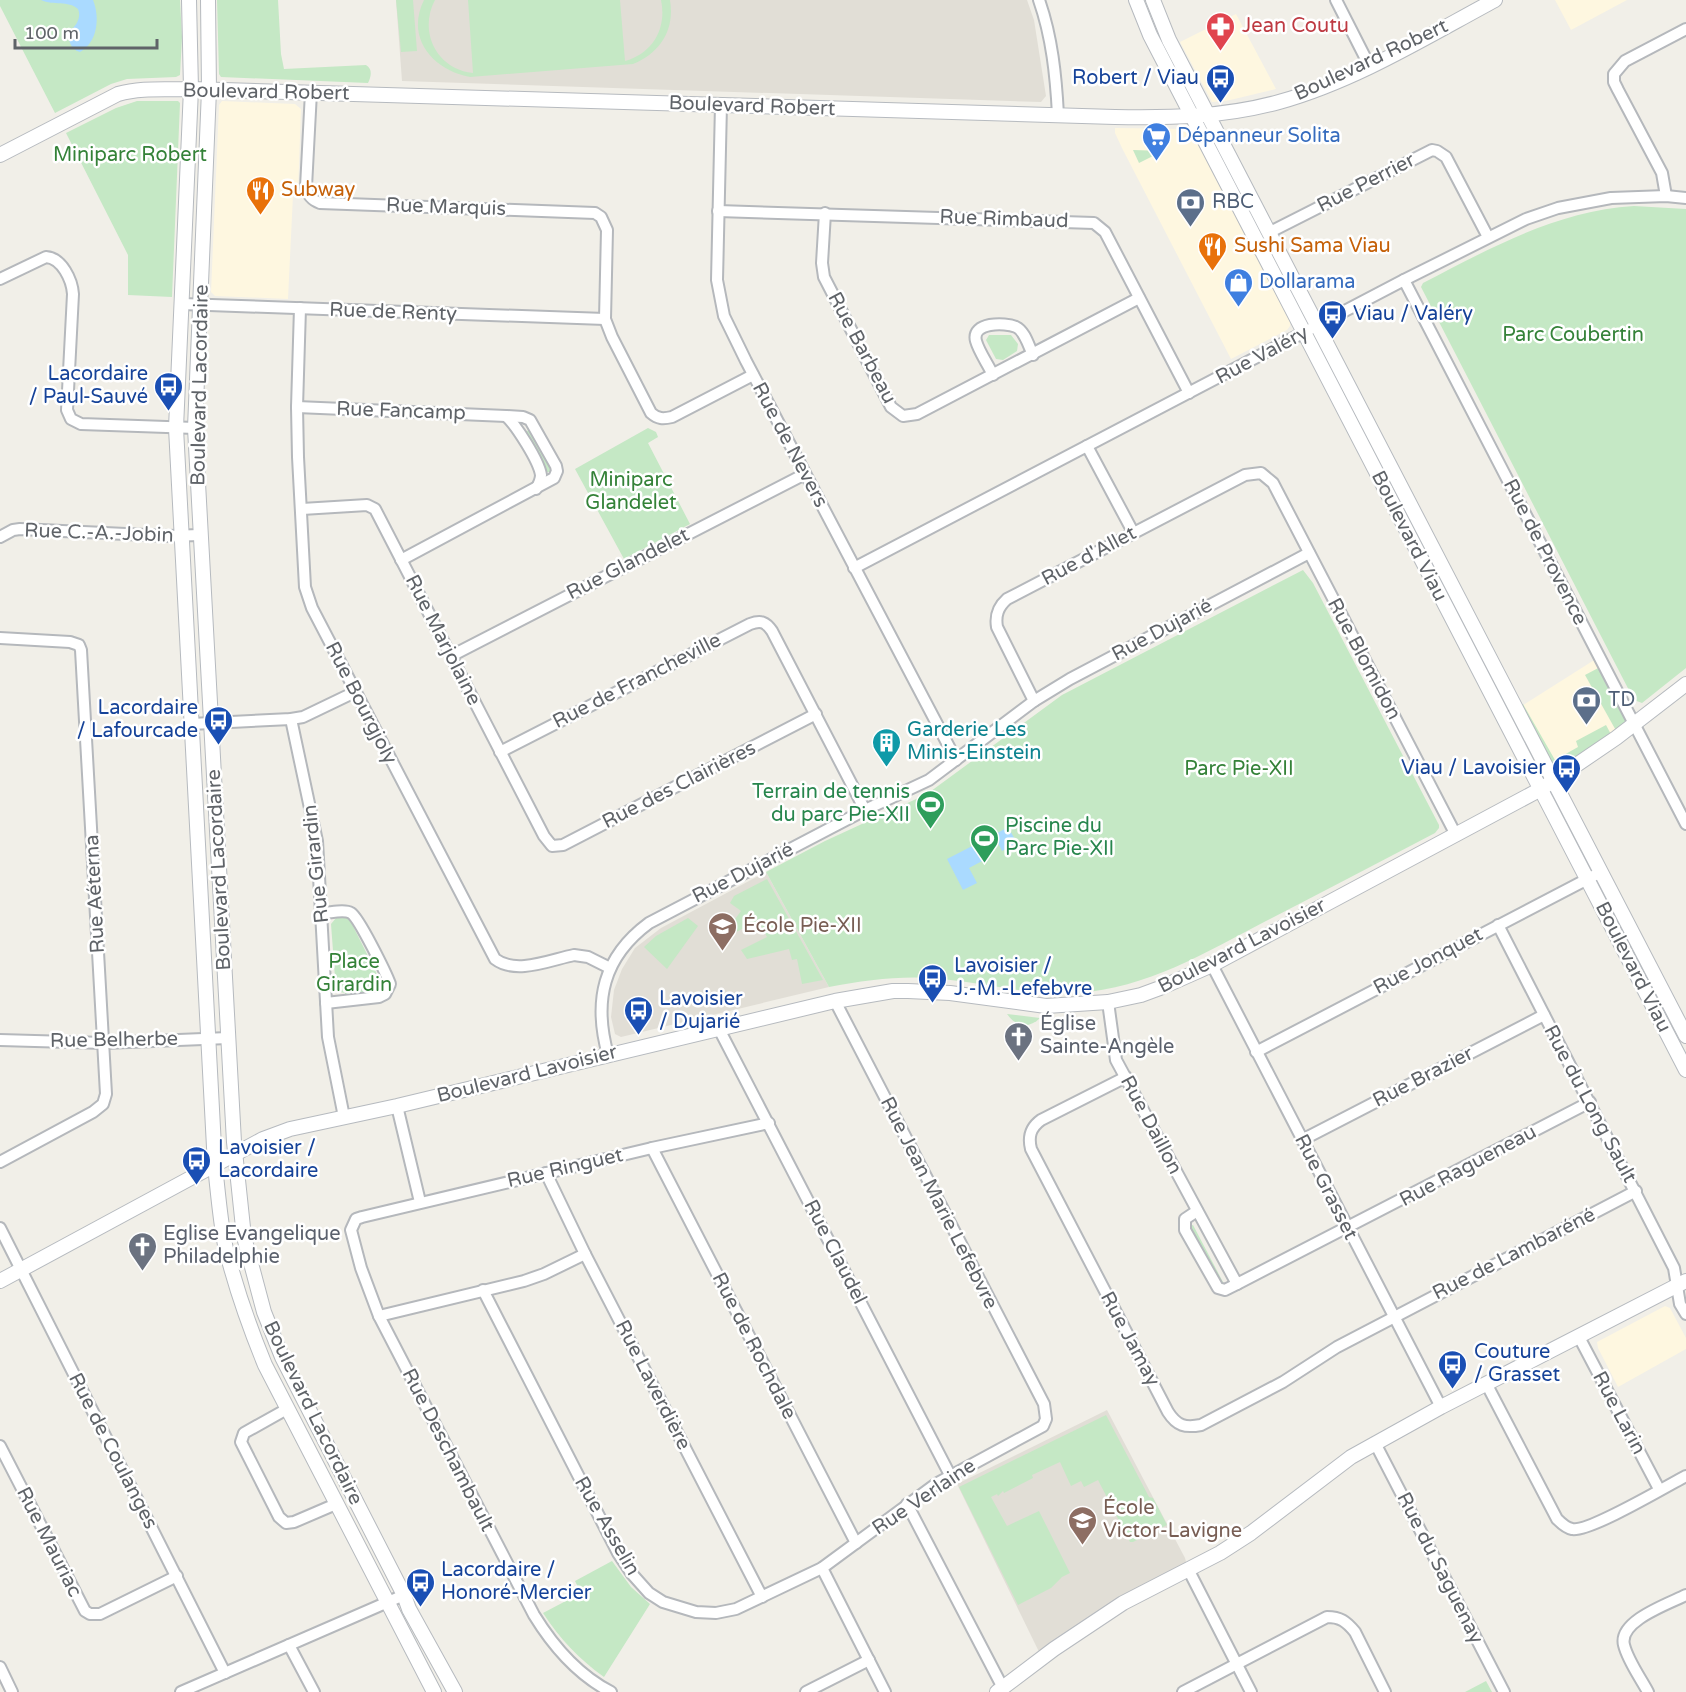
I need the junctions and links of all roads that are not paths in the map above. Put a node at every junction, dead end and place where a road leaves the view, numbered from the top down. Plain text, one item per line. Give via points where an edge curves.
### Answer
1 (189, 0) edge
2 (208, 0) edge
3 (1039, 0) edge
4 (1136, 0) edge
5 (1154, 0) edge
6 (1336, 0) edge
7 (1495, 0) edge
8 (1686, 29) edge
9 (1370, 65) junction
10 (191, 89) junction
11 (209, 90) junction
12 (311, 92) junction
13 (721, 105) junction
14 (1058, 115) junction
15 (1209, 115) junction
16 (1192, 116) junction
17 (0, 155) edge
18 (1666, 196) junction
19 (1686, 198) edge
20 (718, 211) junction
21 (825, 213) junction
22 (1270, 232) junction
23 (1488, 237) junction
24 (0, 279) edge
25 (1404, 280) junction
26 (1138, 298) junction
27 (182, 304) junction
28 (201, 304) junction
29 (300, 308) junction
30 (605, 318) junction
31 (1318, 326) junction
32 (1304, 333) junction
33 (1033, 355) junction
34 (753, 375) junction
35 (993, 375) junction
36 (1189, 393) junction
37 (297, 407) junction
38 (506, 416) junction
39 (176, 428) junction
40 (195, 428) junction
41 (1087, 446) junction
42 (805, 474) junction
43 (1273, 483) joint
44 (536, 489) junction
45 (302, 509) junction
46 (1133, 532) junction
47 (200, 535) junction
48 (181, 536) junction
49 (0, 537) edge
50 (1309, 553) junction
51 (401, 560) junction
52 (854, 568) junction
53 (0, 638) edge
54 (451, 656) junction
55 (1686, 684) edge
56 (355, 692) junction
57 (1034, 701) junction
58 (816, 714) junction
59 (291, 719) junction
60 (210, 723) junction
61 (192, 724) junction
62 (1634, 725) junction
63 (500, 752) junction
64 (956, 760) junction
65 (1554, 780) junction
66 (1541, 789) junction
67 (865, 810) junction
68 (1686, 824) edge
69 (1456, 835) junction
70 (544, 836) joint
71 (1601, 872) junction
72 (1587, 879) junction
73 (322, 913) junction
74 (1498, 925) junction
75 (1212, 965) junction
76 (610, 968) junction
77 (835, 1001) junction
78 (1108, 1002) junction
79 (326, 1003) junction
80 (1544, 1015) junction
81 (719, 1029) junction
82 (1686, 1036) edge
83 (209, 1038) junction
84 (228, 1038) junction
85 (0, 1040) edge
86 (104, 1043) junction
87 (1256, 1052) junction
88 (608, 1054) junction
89 (1686, 1070) edge
90 (1126, 1077) junction
91 (1590, 1102) junction
92 (397, 1106) junction
93 (344, 1117) junction
94 (769, 1123) junction
95 (1302, 1140) junction
96 (652, 1148) junction
97 (234, 1155) junction
98 (0, 1162) edge
99 (215, 1166) junction
100 (546, 1173) junction
101 (1636, 1191) junction
102 (420, 1202) junction
103 (1197, 1210) junction
104 (362, 1217) joint
105 (0, 1228) edge
106 (1347, 1228) junction
107 (585, 1254) junction
108 (20, 1269) junction
109 (0, 1281) edge
110 (1681, 1283) edge
111 (1237, 1284) junction
112 (483, 1290) junction
113 (1686, 1314) edge
114 (379, 1316) junction
115 (1393, 1317) junction
116 (1580, 1336) junction
117 (1487, 1385) junction
118 (1044, 1404) joint
119 (1441, 1407) junction
120 (287, 1409) junction
121 (1375, 1443) junction
122 (0, 1446) edge
123 (950, 1475) junction
124 (1686, 1476) edge
125 (1659, 1489) junction
126 (336, 1504) junction
127 (907, 1504) junction
128 (856, 1543) junction
129 (822, 1568) junction
130 (1188, 1569) junction
131 (177, 1576) junction
132 (404, 1595) junction
133 (1686, 1595) edge
134 (762, 1597) junction
135 (387, 1602) junction
136 (289, 1645) junction
137 (869, 1660) junction
138 (1236, 1663) junction
139 (0, 1667) edge
140 (225, 1673) junction
141 (603, 1690) edge
142 (1000, 1690) edge
143 (12, 1692) edge
144 (181, 1692) edge
145 (314, 1692) edge
146 (434, 1692) edge
147 (455, 1692) edge
148 (806, 1692) edge
149 (885, 1692) edge
150 (1183, 1692) edge
151 (1251, 1692) edge
152 (1385, 1692) edge
153 (1504, 1692) edge
154 (1648, 1692) edge

1 - 10 main road, Boulevard Lacordaire
2 - 11 main road, Boulevard Lacordaire
3 - 14 street via 1055,69
4 - 16 main road, Boulevard Viau
5 - 15 main road, Boulevard Viau
6 - 9 street
7 - 9 main road, Boulevard Robert
8 - 18 street via 1625,62 1614,74 1614,82 1662,173
9 - 15 main road, Boulevard Robert via 1282,101
10 - 11 main road, Boulevard Robert
10 - 17 main road, Boulevard Robert via 118,94
10 - 27 main road, Boulevard Lacordaire
11 - 12 main road, Boulevard Robert
11 - 28 main road, Boulevard Lacordaire
12 - 13 main road, Boulevard Robert
12 - 30 street, Rue Marquis via 306,187 315,201 589,213 601,217 607,230
13 - 14 main road, Boulevard Robert
13 - 20 street, Rue de Nevers
14 - 16 main road, Boulevard Robert
15 - 16 main road, Boulevard Robert
15 - 22 main road, Boulevard Viau
16 - 32 main road, Boulevard Viau
18 - 19 street, Rue Valéry
18 - 23 street, Rue Valéry via 1582,202 1526,219
20 - 21 street, Rue Rimbaud
20 - 34 street, Rue de Nevers via 716,263 720,300
21 - 26 street, Rue Rimbaud via 1094,223 1105,232
21 - 35 street, Rue Barbeau via 824,277 891,407 903,416 917,414
22 - 23 street, Rue Perrier via 1432,150 1446,157
22 - 31 main road, Boulevard Viau
23 - 25 street, Rue Valéry
24 - 39 street via 46,257 61,264 73,294 67,410 71,419 81,423
25 - 31 street, Rue Valéry
25 - 62 street, Rue de Provence
26 - 33 street, Rue Barbeau
26 - 36 street, Rue Rimbaud
27 - 28 street, Rue de Renty
27 - 39 main road, Boulevard Lacordaire
28 - 29 street, Rue de Renty
28 - 40 main road, Boulevard Lacordaire
29 - 30 street, Rue de Renty
29 - 37 street, Rue Bourgjoly
30 - 34 street via 646,406 657,418 672,417
31 - 32 street, Rue Valéry
31 - 65 main road, Boulevard Viau
32 - 36 street, Rue Valéry
32 - 66 main road, Boulevard Viau
33 - 35 street, Rue Barbeau
33 - 35 street via 1016,327 981,327 975,340
34 - 42 street, Rue de Nevers
36 - 41 street, Rue Valéry
37 - 38 street, Rue Fancamp
37 - 45 street, Rue Bourgjoly
38 - 44 street via 518,428 540,471
38 - 44 street, Rue Fancamp via 523,417 533,423 556,466 554,478
39 - 40 street
39 - 48 main road, Boulevard Lacordaire
40 - 47 main road, Boulevard Lacordaire
41 - 46 street
41 - 52 street, Rue Valéry
42 - 52 street, Rue de Nevers
42 - 54 street, Rue Glandelet
43 - 46 street, Rue d'Allet via 1261,473 1245,475
43 - 50 street, Rue Blomidon
44 - 51 street
45 - 51 street, Rue Marjolaine via 372,506
45 - 56 street, Rue Bourgjoly via 308,599
46 - 57 street, Rue d'Allet via 1001,604 997,627
47 - 48 street, Rue C.-A.-Jobin
47 - 60 main road, Boulevard Lacordaire
48 - 49 street, Rue C.-A.-Jobin via 20,529
48 - 61 main road, Boulevard Lacordaire
50 - 57 street, Rue Dujarié
50 - 69 street, Rue Blomidon
51 - 54 street, Rue Marjolaine
52 - 64 street, Rue de Nevers
53 - 86 street, Rue Aéterna via 70,642 81,650
54 - 63 street, Rue Marjolaine
55 - 62 main road, Boulevard Lavoisier
56 - 59 street
56 - 76 street, Rue Bourgjoly via 495,958 502,964 518,967 581,955
57 - 64 street, Rue Dujarié
58 - 63 street, Rue de Francheville via 772,631 763,622 750,624
58 - 67 street
58 - 70 street, Rue des Clairières via 563,845 552,846
59 - 60 street
59 - 73 street, Rue Girardin via 317,841
60 - 61 street
60 - 84 main road, Boulevard Lacordaire
61 - 83 main road, Boulevard Lacordaire
62 - 65 main road, Boulevard Lavoisier
62 - 68 street, Rue de Provence
63 - 70 street, Rue Marjolaine
64 - 67 street, Rue Dujarié via 913,789
65 - 66 main road, Boulevard Lavoisier
65 - 71 main road, Boulevard Viau
66 - 69 main road, Boulevard Lavoisier
66 - 72 main road, Boulevard Viau
67 - 76 street, Rue Dujarié via 649,922 628,941
69 - 75 main road, Boulevard Lavoisier
71 - 72 street, Rue Jonquet
71 - 82 main road, Boulevard Viau
72 - 74 street, Rue Jonquet
72 - 89 main road, Boulevard Viau
73 - 79 street, Rue Girardin
73 - 79 street via 346,911 354,915 390,984 379,997
74 - 80 street, Rue du Long Sault
74 - 87 street, Rue Jonquet
75 - 78 main road, Boulevard Lavoisier via 1141,995
75 - 87 street, Rue Grasset
76 - 88 street, Rue Dujarié via 601,1019
77 - 78 main road, Boulevard Lavoisier via 908,991 1046,1006
77 - 81 main road, Boulevard Lavoisier
77 - 118 street, Rue Jean Marie Lefebvre
78 - 90 street, Rue Daillon via 1116,1060
79 - 93 street, Rue Girardin
80 - 91 street, Rue du Long Sault
80 - 95 street, Rue Brazier
81 - 88 main road, Boulevard Lavoisier
81 - 94 street, Rue Claudel
83 - 84 street, Rue Belherbe
83 - 86 street, Rue Belherbe
83 - 99 main road, Boulevard Lacordaire
84 - 97 main road, Boulevard Lacordaire
85 - 86 street, Rue Belherbe
86 - 98 street, Rue Aéterna via 103,1104
87 - 95 street, Rue Grasset
88 - 92 main road, Boulevard Lavoisier
90 - 103 street, Rue Daillon
90 - 115 street, Rue Jamay via 1041,1120 1030,1132 1030,1149 1173,1421 1181,1426 1200,1425 1283,1382
91 - 101 street, Rue du Long Sault
91 - 106 street, Rue Ragueneau
92 - 93 main road, Boulevard Lavoisier
92 - 102 street
93 - 97 main road, Boulevard Lavoisier via 290,1129
94 - 96 street, Rue Ringuet
94 - 123 street, Rue Claudel
95 - 106 street, Rue Grasset
96 - 100 street, Rue Ringuet
96 - 128 street, Rue de Rochdale
97 - 99 main road, Boulevard Lavoisier
97 - 132 main road, Boulevard Lacordaire via 244,1237 273,1335
99 - 108 main road, Boulevard Lavoisier
99 - 120 main road, Boulevard Lacordaire via 225,1243 235,1282 247,1321
100 - 102 street, Rue Ringuet
100 - 107 street, Rue Laverdière
101 - 110 street, Rue du Long Sault
101 - 115 street, Rue de Lambaréné
102 - 104 street, Rue Ringuet
103 - 111 street, Rue Daillon
103 - 111 street via 1185,1219 1185,1230 1218,1288 1225,1290
104 - 114 street, Rue Deschambault via 353,1223 352,1236
105 - 108 street, Rue de Coulanges
106 - 111 street
106 - 115 street, Rue Grasset
107 - 112 street via 534,1278
107 - 134 street, Rue Laverdière
108 - 109 main road, Boulevard Lavoisier
108 - 131 street, Rue de Coulanges
110 - 113 street, Rue du Long Sault via 1680,1304
110 - 116 main road
112 - 114 street
112 - 134 street, Rue Asselin via 618,1554 649,1593 663,1602 696,1612 716,1613
114 - 141 street, Rue Deschambault via 534,1615 569,1660
115 - 119 street, Rue Grasset
116 - 117 main road
116 - 125 street, Rue Larin
117 - 119 main road
117 - 125 street via 1564,1526 1573,1530 1591,1526
118 - 123 street, Rue Verlaine via 1046,1419 1037,1430
119 - 121 main road
120 - 126 main road, Boulevard Lacordaire
120 - 126 street via 249,1429 241,1442 279,1517 286,1523 294,1522
121 - 130 main road via 1328,1473 1251,1533
121 - 153 street, Rue du Saguenay
122 - 131 street, Rue Mauriac via 85,1611 95,1616
123 - 127 street, Rue Verlaine
124 - 125 street
126 - 135 main road, Boulevard Lacordaire
127 - 128 street, Rue Verlaine
127 - 142 street
128 - 129 street, Rue Verlaine
129 - 134 street, Rue Asselin
129 - 137 street
130 - 138 street
130 - 142 main road via 1115,1608
131 - 140 street, Rue de Coulanges
132 - 135 street
132 - 147 main road, Boulevard Lacordaire
133 - 154 street via 1637,1620 1624,1635 1628,1654
135 - 136 street
135 - 146 main road, Boulevard Lacordaire
136 - 140 street
136 - 145 street
137 - 148 street
137 - 149 street
138 - 150 street
138 - 151 street
138 - 152 street via 1317,1621 1339,1617 1354,1632
139 - 143 street
140 - 144 street

